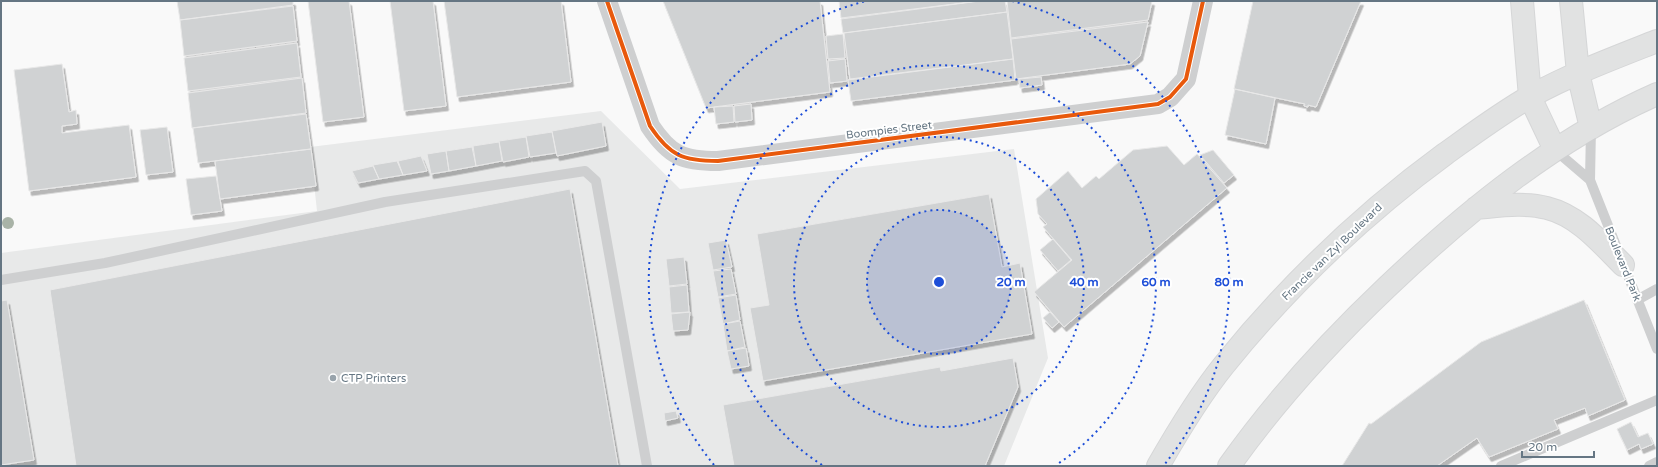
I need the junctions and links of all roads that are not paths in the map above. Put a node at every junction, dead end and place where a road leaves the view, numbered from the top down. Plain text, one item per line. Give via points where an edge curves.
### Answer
1 (607, 1) edge
2 (1203, 1) edge
3 (1522, 1) edge
4 (1571, 1) edge
5 (1657, 41) edge
6 (1578, 73) junction
7 (1657, 94) edge
8 (1530, 97) junction
9 (1591, 128) junction
10 (1556, 150) junction
11 (1590, 180) junction
12 (1476, 208) junction
13 (1623, 265) junction
14 (1, 280) edge
15 (1657, 289) edge
16 (1637, 300) junction
17 (1657, 349) edge
18 (1657, 400) edge
19 (1657, 462) edge
20 (647, 466) edge
21 (1158, 466) edge
22 (1229, 466) edge
23 (1501, 466) edge
24 (1649, 466) edge

1 - 2 street, Boompies Street via 650,126 662,143 681,156 698,161 718,161 1158,104 1170,97 1186,79
3 - 8 main road
4 - 6 main road
5 - 6 main road, Francie van Zyl Boulevard
6 - 8 main road, Francie van Zyl Boulevard
6 - 9 main road
7 - 9 main road
8 - 10 main road
8 - 21 main road, Francie van Zyl Boulevard via 1476,132 1406,183 1310,269 1224,365 1183,424
9 - 10 main road
9 - 11 lane, Boulevard Park
10 - 11 lane, Boulevard Park
10 - 12 main road
11 - 13 lane, Boulevard Park
12 - 13 main road via 1531,206 1564,214 1598,239
12 - 22 main road via 1420,255 1352,321 1286,392
13 - 16 lane, Boulevard Park
14 - 20 lane via 105,263 384,202 585,171 596,181
15 - 16 lane
16 - 17 lane, Boulevard Park
18 - 23 lane
19 - 24 lane

